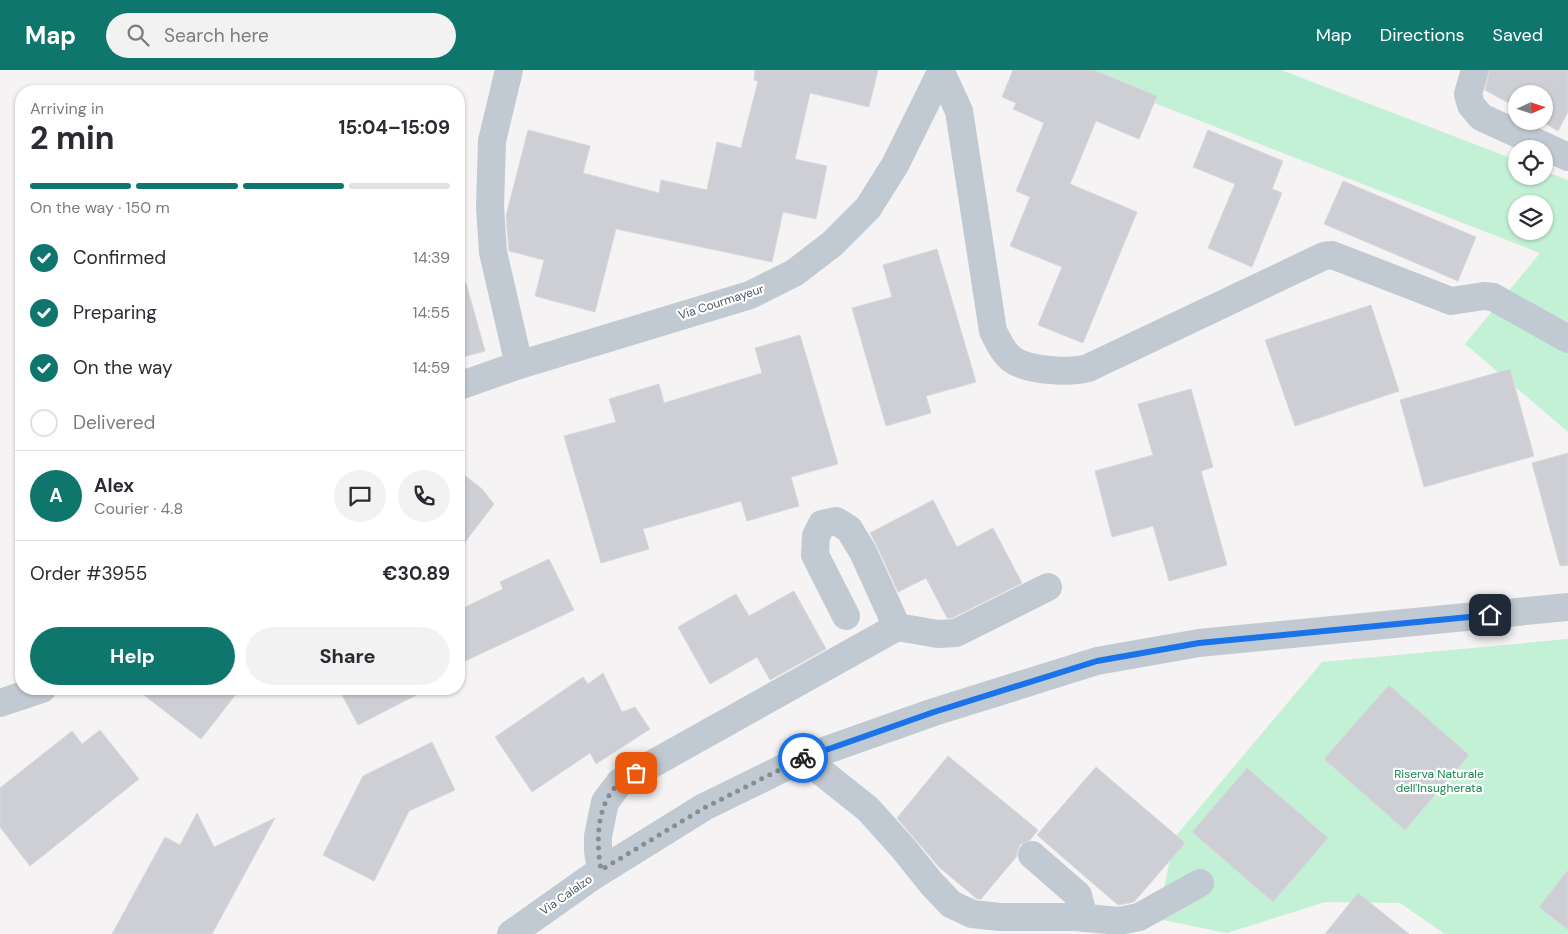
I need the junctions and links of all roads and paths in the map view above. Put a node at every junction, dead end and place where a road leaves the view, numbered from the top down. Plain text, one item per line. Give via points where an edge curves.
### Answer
1 (509, 70) edge
2 (1475, 70) edge
3 (942, 71) edge
4 (1568, 157) edge
5 (1568, 339) edge
6 (519, 365) junction
7 (465, 384) edge
8 (1048, 587) dead end
9 (1568, 607) edge
10 (846, 616) dead end
11 (897, 627) junction
12 (24, 695) edge
13 (0, 703) edge
14 (804, 758) junction
15 (1032, 855) dead end
16 (601, 870) junction
17 (1200, 883) dead end
18 (1084, 918) junction
19 (511, 934) edge

1 - 6 street via 492,141 490,207 493,252
2 - 4 street via 1468,94 1470,105 1481,117
3 - 5 street via 959,111 993,331 1012,359 1027,367 1077,371 1088,368 1332,255 1451,301 1493,297
3 - 6 street, Via Courmayeur via 895,165 868,208 813,260 750,295
6 - 7 street, Via Courmayeur
8 - 11 street via 956,634
9 - 14 street, Via Calalzo via 1199,643 1097,661 934,712
10 - 11 street via 815,555 816,536 822,524 836,521 849,529 863,552
11 - 16 street via 620,782 605,802 598,852
12 - 13 street
14 - 16 street, Via Calalzo via 704,808
14 - 18 street via 868,810 951,904 972,914 1000,917
15 - 18 street via 1078,895
16 - 19 street, Via Calalzo
17 - 18 street via 1139,917 1119,921

